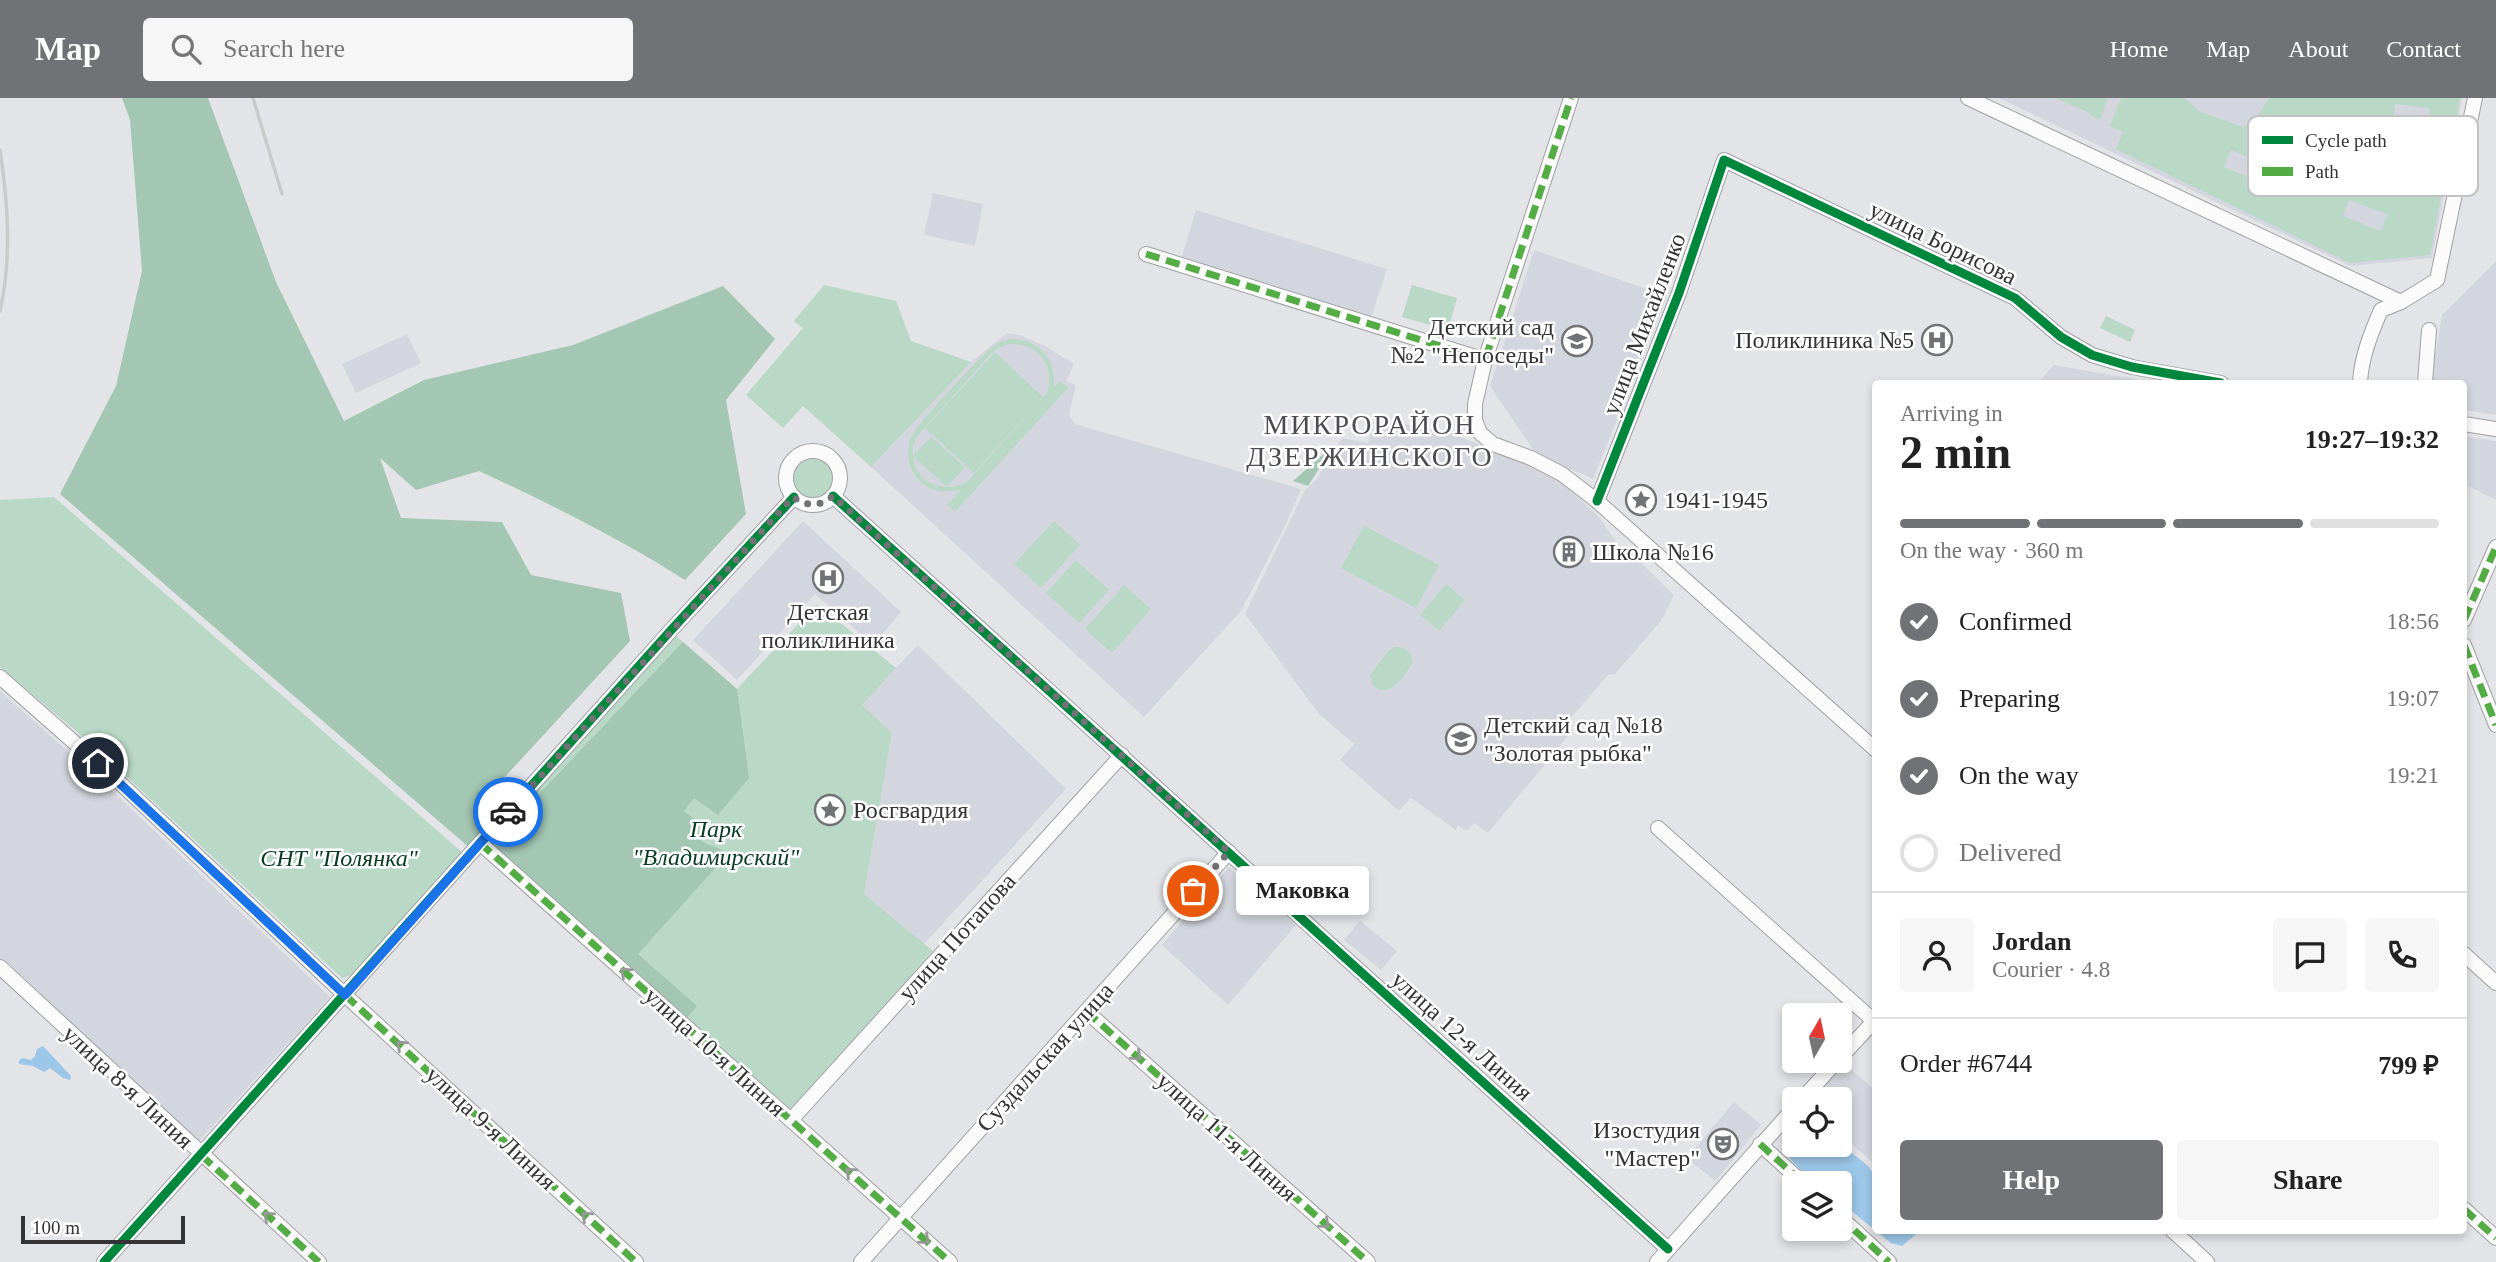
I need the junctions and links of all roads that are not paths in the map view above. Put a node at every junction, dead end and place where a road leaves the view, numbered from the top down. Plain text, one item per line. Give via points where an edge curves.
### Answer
1 (1571, 98) edge
2 (1969, 98) edge
3 (2475, 98) edge
4 (2471, 116) edge
5 (1724, 160) joint
6 (2455, 196) edge
7 (1146, 254) dead end
8 (2401, 302) junction
9 (2430, 330) dead end
10 (1485, 360) junction
11 (2204, 380) edge
12 (2360, 380) edge
13 (2425, 380) edge
14 (2467, 424) edge
15 (2496, 429) edge
16 (833, 496) junction
17 (793, 497) junction
18 (1597, 501) junction
19 (2496, 547) edge
20 (2467, 613) edge
21 (2467, 652) edge
22 (0, 677) edge
23 (2496, 725) edge
24 (1872, 746) edge
25 (1122, 755) junction
26 (1658, 828) dead end
27 (480, 843) junction
28 (1229, 852) junction
29 (2467, 957) edge
30 (0, 967) edge
31 (2496, 983) edge
32 (345, 995) junction
33 (1086, 1011) junction
34 (1872, 1017) edge
35 (1872, 1023) edge
36 (1852, 1046) edge
37 (1827, 1073) edge
38 (1813, 1087) edge
39 (792, 1120) junction
40 (1782, 1121) edge
41 (1760, 1144) junction
42 (201, 1155) junction
43 (1789, 1171) edge
44 (2467, 1212) edge
45 (901, 1217) junction
46 (1852, 1228) edge
47 (2176, 1234) edge
48 (2496, 1238) edge
49 (1668, 1249) junction
50 (104, 1262) edge
51 (319, 1262) edge
52 (636, 1262) edge
53 (861, 1262) edge
54 (950, 1262) edge
55 (1368, 1262) edge
56 (1657, 1262) edge
57 (1889, 1262) edge
58 (2207, 1262) edge

1 - 10 street
2 - 8 street
3 - 4 street
5 - 11 street, улица Борисова via 2015,298 2061,337 2092,355
5 - 18 street, улица Михайленко via 1679,293
6 - 8 street via 2437,280
7 - 10 street
8 - 12 street via 2381,310
9 - 13 street
10 - 18 street via 1475,404 1480,433 1493,444 1562,474
14 - 15 street
16 - 17 street via 827,502 809,505
16 - 17 street via 839,471 828,456 812,451 789,464 786,482
16 - 25 street, улица 12-я Линия
17 - 27 street
18 - 24 street
19 - 20 street
21 - 23 street
22 - 32 street, улица 9-я Линия via 118,781
25 - 28 street, улица 12-я Линия
25 - 39 street, улица Потапова
26 - 34 street
27 - 32 street
39 -> 27 street, улица 10-я Линия
28 - 33 street, Суздальская улица
28 - 49 street, улица 12-я Линия
29 - 31 street
30 - 42 street, улица 8-я Линия
32 - 42 street
52 -> 32 street, улица 9-я Линия
33 - 45 street, Суздальская улица
33 -> 55 street, улица 11-я Линия
35 - 36 street
37 - 38 street
45 -> 39 street, улица 10-я Линия
40 - 41 street
41 - 43 street
41 - 49 street
42 - 50 street
51 -> 42 street, улица 8-я Линия
44 - 48 street
45 - 53 street, Суздальская улица
45 -> 54 street, улица 10-я Линия
46 - 57 street
47 - 58 street
49 - 56 street

